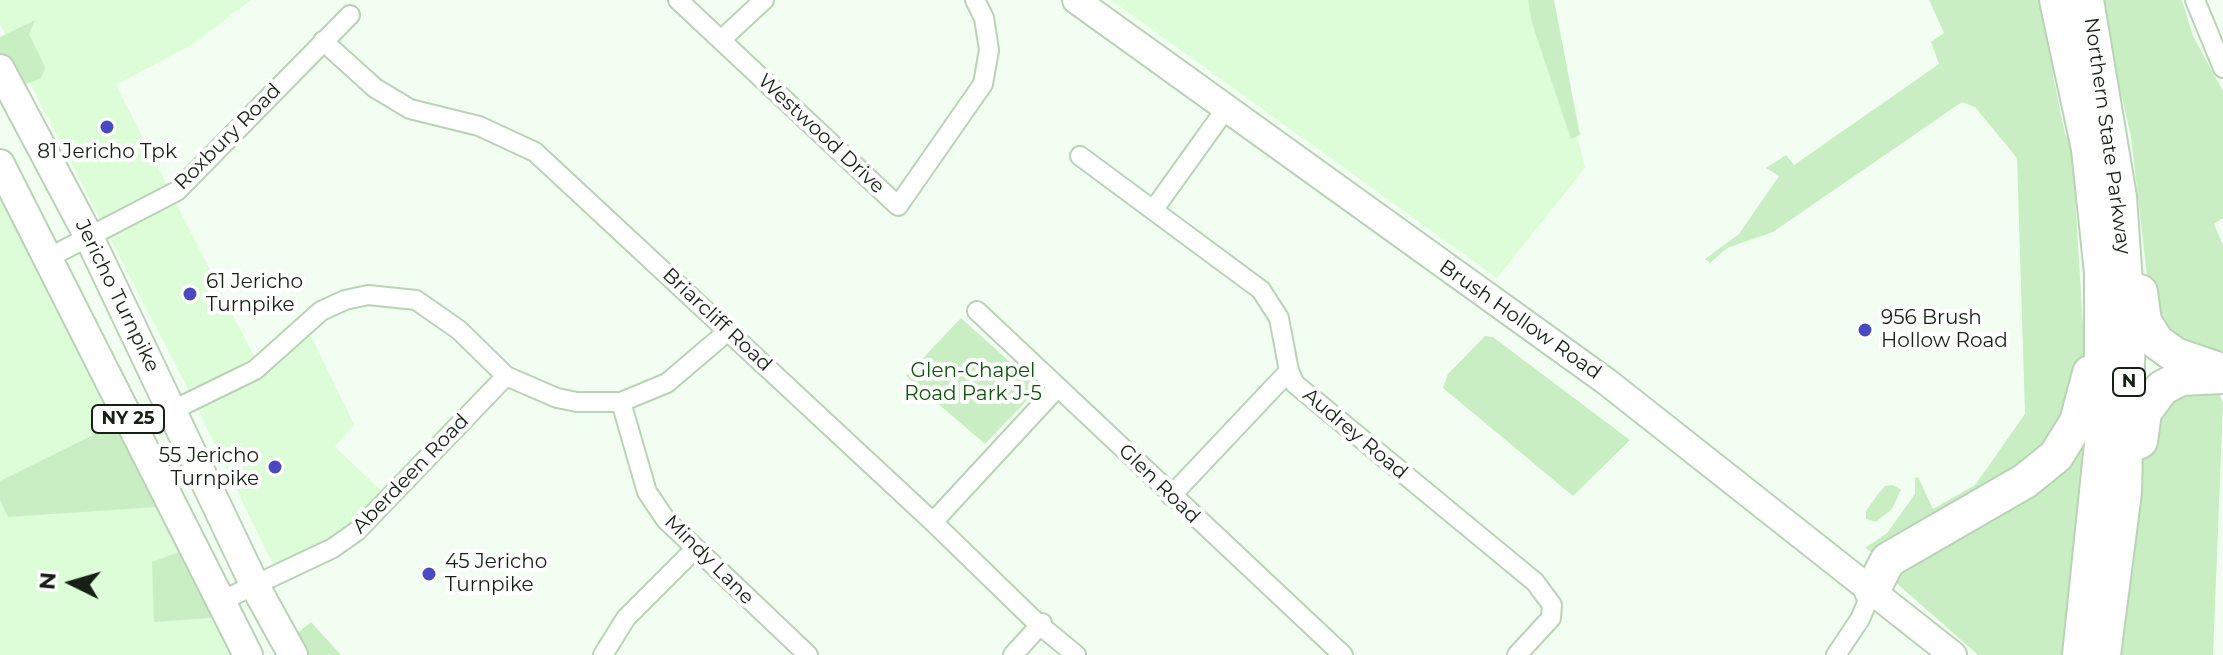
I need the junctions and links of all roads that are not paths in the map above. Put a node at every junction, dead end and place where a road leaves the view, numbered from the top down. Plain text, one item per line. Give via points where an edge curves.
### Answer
1 (678, 0) edge
2 (764, 0) edge
3 (975, 0) edge
4 (1076, 0) edge
5 (2057, 0) edge
6 (2086, 0) edge
7 (2195, 0) edge
8 (350, 15) dead end
9 (721, 40) junction
10 (323, 41) junction
11 (2223, 68) edge
12 (0, 69) edge
13 (1225, 110) junction
14 (1080, 156) dead end
15 (0, 164) edge
16 (2119, 197) junction
17 (1154, 209) junction
18 (89, 237) junction
19 (48, 258) junction
20 (2102, 273) junction
21 (977, 311) dead end
22 (728, 331) junction
23 (1289, 371) junction
24 (2223, 374) edge
25 (506, 376) junction
26 (1058, 387) junction
27 (621, 402) junction
28 (173, 410) junction
29 (1171, 496) junction
30 (933, 522) junction
31 (695, 549) junction
32 (2115, 567) junction
33 (255, 586) junction
34 (1872, 591) junction
35 (219, 602) junction
36 (1042, 623) junction
37 (248, 655) edge
38 (293, 655) edge
39 (603, 655) edge
40 (808, 655) edge
41 (1013, 655) edge
42 (1076, 655) edge
43 (1343, 655) edge
44 (1517, 655) edge
45 (1836, 655) edge
46 (1953, 655) edge
47 (2080, 655) edge
48 (2103, 655) edge

1 - 9 street, Westwood Drive
2 - 9 street
3 - 9 street, Westwood Drive via 989,50 983,84 898,206
4 - 13 main road, Brush Hollow Road
5 - 20 highway, Northern State Parkway / N via 2089,149
6 - 16 highway, Northern State Parkway / N
7 - 11 street
8 - 10 street, Roxbury Road
10 - 18 street, Roxbury Road via 177,191
10 - 22 street, Briarcliff Road via 375,88 410,109 479,126 535,152
12 - 18 main road, Jericho Turnpike / NY 25
13 - 17 street
13 - 34 main road, Brush Hollow Road via 1607,382
14 - 17 street, Audrey Road
15 - 19 main road, NY 25
16 - 24 highway via 2150,333 2175,355
16 - 32 highway, Northern State Parkway / N via 2129,368
17 - 23 street, Audrey Road via 1261,290 1279,318
18 - 19 street, Roxbury Road
18 - 28 main road, Jericho Turnpike / NY 25
19 - 35 main road, NY 25
20 - 34 highway via 2086,395 2064,445 2025,481 1888,560
20 - 47 highway, Northern State Parkway / N via 2102,444
21 - 26 street, Glen Road
22 - 27 street via 667,383
22 - 30 street, Briarcliff Road
23 - 29 street
23 - 44 street, Audrey Road via 1307,396 1535,582 1552,605 1551,618
24 - 32 highway via 2171,381 2148,403
25 - 27 street via 557,398
25 - 28 street via 435,311 416,300 368,295 321,311 255,370
25 - 33 street, Aberdeen Road via 357,531 337,547
26 - 29 street, Glen Road
26 - 30 street
27 - 31 street, Mindy Lane via 647,492
28 - 33 main road, Jericho Turnpike / NY 25
29 - 43 street, Glen Road
30 - 36 street, Briarcliff Road
31 - 39 street via 626,618
31 - 40 street, Mindy Lane
32 - 48 highway, Northern State Parkway / N
33 - 35 street, Aberdeen Road
33 - 38 main road, Jericho Turnpike / NY 25
34 - 45 street
34 - 46 main road, Brush Hollow Road
35 - 37 main road, NY 25
36 - 41 street
36 - 42 street, Briarcliff Road

